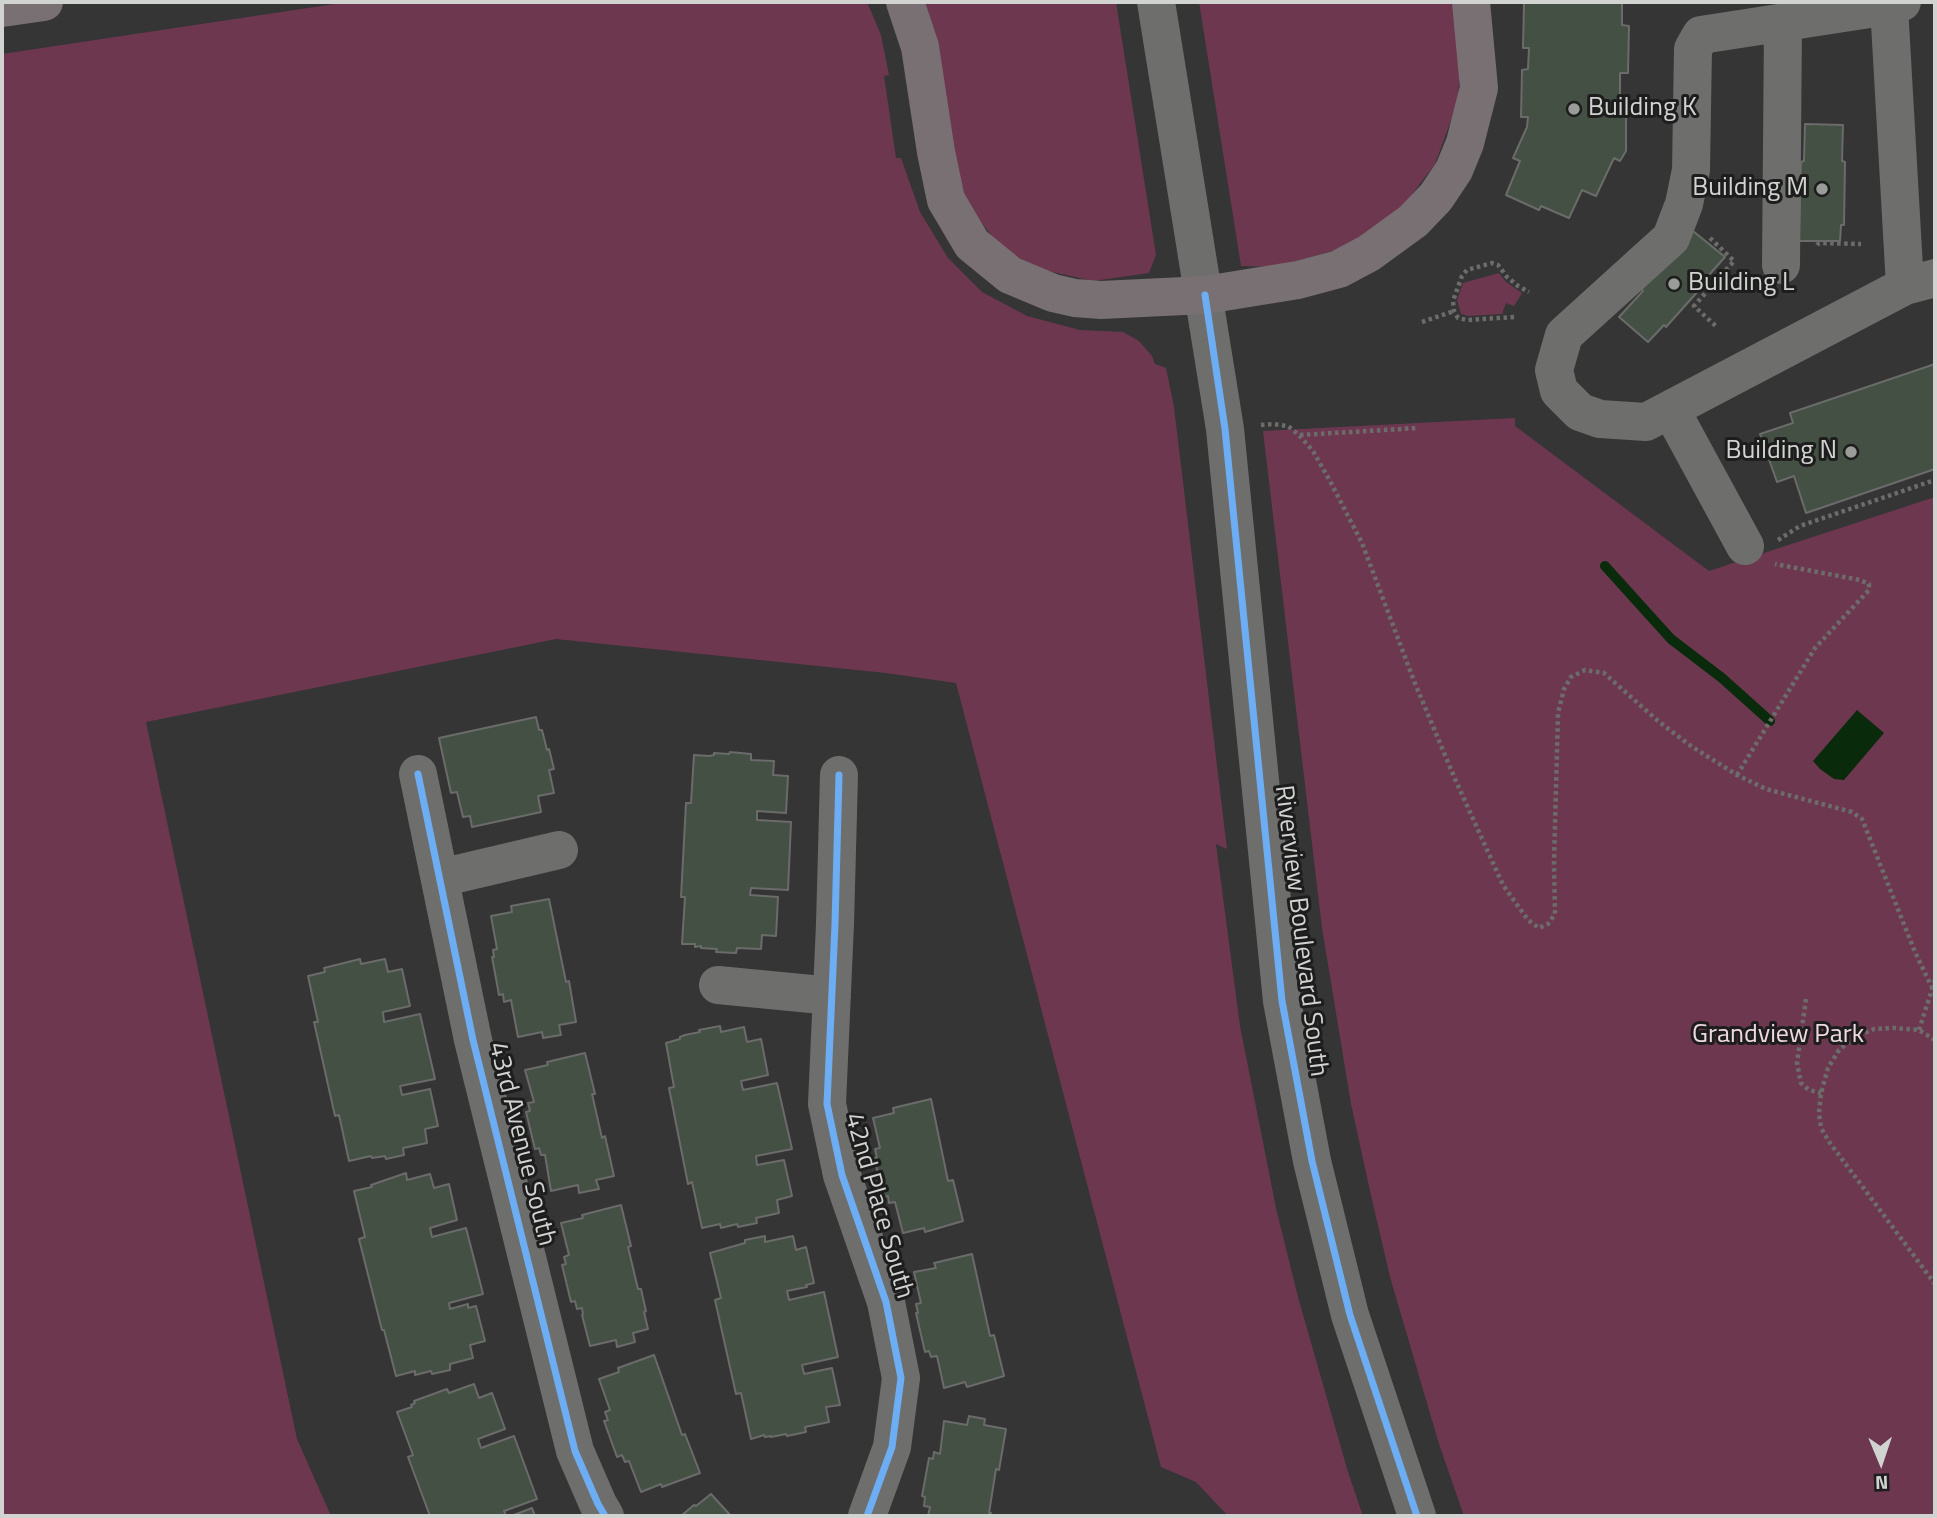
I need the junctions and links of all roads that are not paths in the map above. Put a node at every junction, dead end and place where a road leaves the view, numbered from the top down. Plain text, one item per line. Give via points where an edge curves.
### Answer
1 (44, 2) edge
2 (905, 2) edge
3 (1471, 2) edge
4 (1156, 4) edge
5 (1895, 4) edge
6 (2, 8) edge
7 (1783, 23) junction
8 (1782, 265) dead end
9 (1920, 282) edge
10 (1205, 295) junction
11 (1671, 410) junction
12 (1762, 550) road end
13 (418, 774) dead end
14 (839, 775) dead end
15 (559, 850) dead end
16 (440, 878) junction
17 (718, 985) dead end
18 (832, 996) junction
19 (605, 1516) edge
20 (867, 1516) edge
21 (1417, 1516) edge

1 - 6 main road
2 - 10 main road via 920,47 946,200 972,244 1010,275 1052,293 1101,300
3 - 10 main road via 1479,88 1458,161 1428,205 1388,241 1339,269
4 - 10 street, Riverview Boulevard South
5 - 7 street
5 - 9 street
7 - 8 street
7 - 11 street via 1701,35 1693,49 1691,170 1671,238 1564,335 1554,370 1559,391 1580,412 1600,419 1646,422
9 - 11 street
10 - 21 street, Riverview Boulevard South via 1225,429 1282,1002 1312,1161 1350,1315
11 - 12 street
13 - 16 street, 43rd Avenue South
14 - 18 street, 42nd Place South
15 - 16 street
16 - 19 street, 43rd Avenue South via 474,1040 575,1451
17 - 18 street
18 - 20 street, 42nd Place South via 827,1104 842,1175 886,1302 901,1378 892,1447

